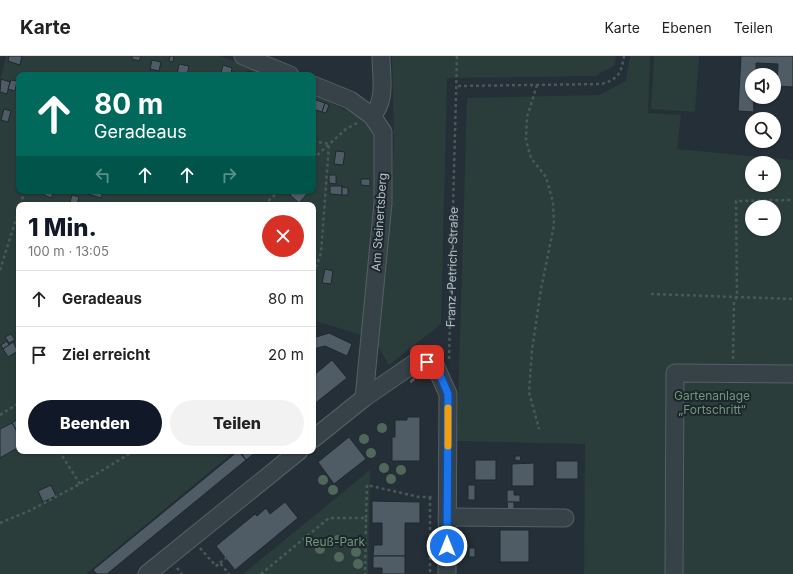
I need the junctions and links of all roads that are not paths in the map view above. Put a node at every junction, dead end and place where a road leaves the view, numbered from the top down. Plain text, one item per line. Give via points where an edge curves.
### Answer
1 (246, 56) edge
2 (381, 56) edge
3 (283, 72) edge
4 (316, 86) edge
5 (372, 116) junction
6 (793, 374) edge
7 (364, 398) junction
8 (316, 437) edge
9 (295, 454) edge
10 (447, 517) junction
11 (565, 518) dead end
12 (147, 574) edge
13 (447, 574) edge
14 (674, 574) edge

1 - 3 street
2 - 5 street via 382,101
4 - 5 street, Am Steinertsberg via 350,100
5 - 7 street, Am Steinertsberg via 382,132 383,203
6 - 14 street via 675,373
7 - 8 street
7 - 10 street via 419,360 436,365 448,394
9 - 12 street
10 - 11 street
10 - 13 street

